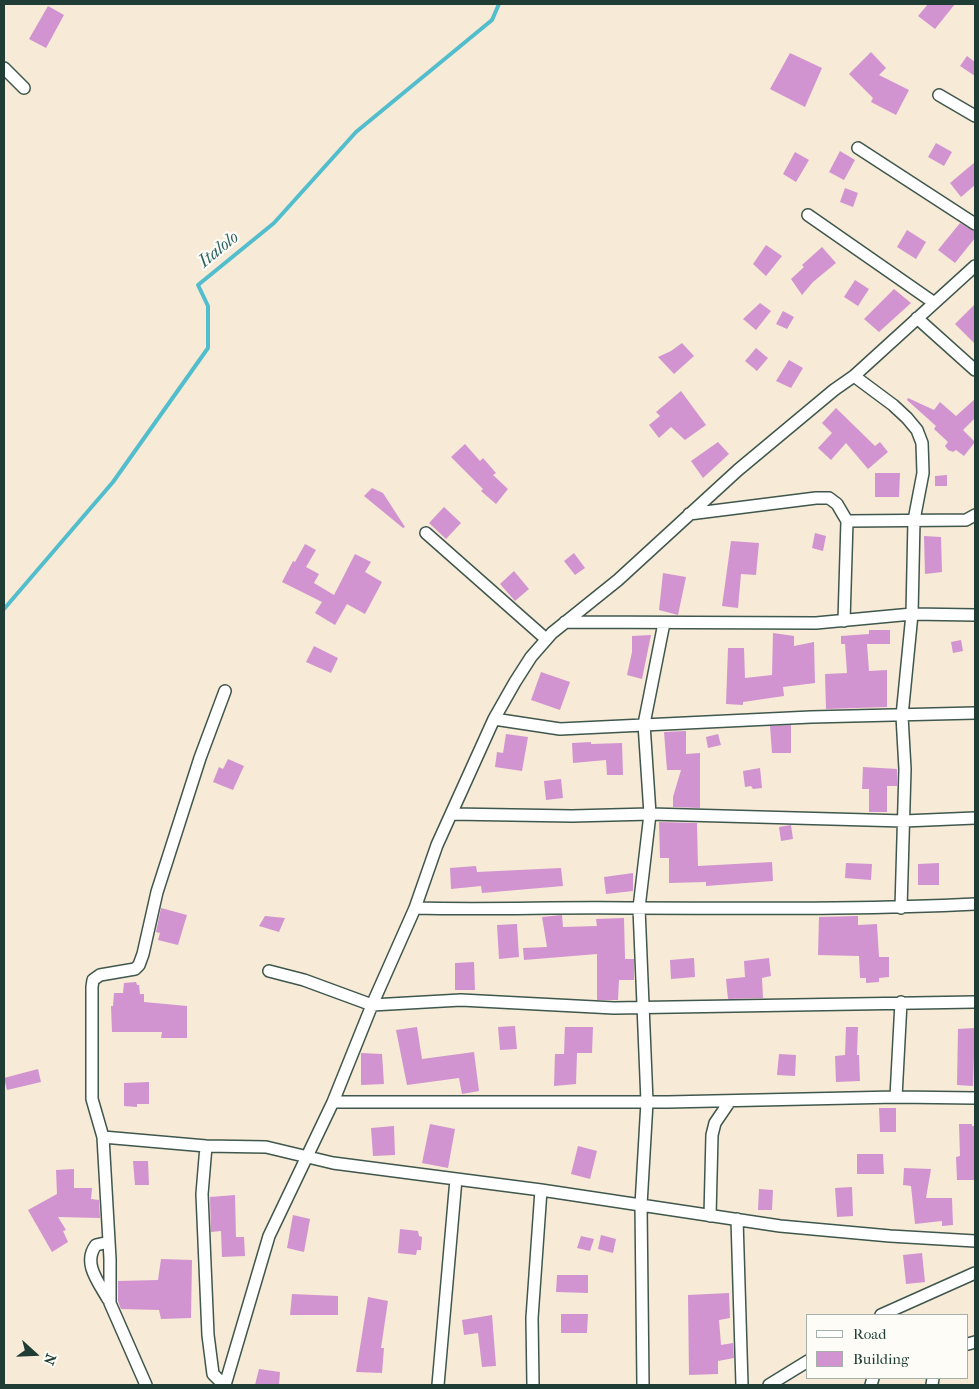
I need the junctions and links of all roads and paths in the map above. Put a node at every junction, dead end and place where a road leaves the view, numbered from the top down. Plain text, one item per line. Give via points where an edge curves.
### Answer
1 (4, 68) edge
2 (24, 88) dead end
3 (940, 95) dead end
4 (975, 116) edge
5 (858, 148) dead end
6 (808, 215) dead end
7 (975, 224) edge
8 (975, 266) edge
9 (933, 302) junction
10 (916, 318) junction
11 (975, 370) edge
12 (854, 376) junction
13 (689, 514) junction
14 (975, 515) edge
15 (914, 520) junction
16 (847, 521) junction
17 (426, 533) dead end
18 (912, 614) junction
19 (975, 615) edge
20 (844, 621) junction
21 (565, 622) junction
22 (664, 623) junction
23 (546, 640) junction
24 (225, 691) dead end
25 (975, 713) edge
26 (902, 716) junction
27 (494, 719) junction
28 (644, 724) junction
29 (452, 814) junction
30 (650, 814) junction
31 (975, 818) edge
32 (904, 821) junction
33 (975, 904) edge
34 (415, 908) junction
35 (639, 908) junction
36 (900, 908) junction
37 (268, 971) dead end
38 (901, 1002) junction
39 (975, 1002) edge
40 (372, 1005) junction
41 (642, 1006) junction
42 (896, 1097) junction
43 (975, 1098) edge
44 (730, 1101) junction
45 (334, 1102) junction
46 (647, 1102) junction
47 (103, 1136) junction
48 (206, 1146) junction
49 (308, 1157) junction
50 (456, 1179) junction
51 (541, 1190) junction
52 (641, 1205) junction
53 (710, 1216) junction
54 (737, 1219) junction
55 (975, 1241) edge
56 (109, 1242) junction
57 (975, 1273) edge
58 (110, 1303) junction
59 (883, 1314) edge
60 (806, 1362) edge
61 (146, 1385) edge
62 (224, 1385) edge
63 (438, 1385) edge
64 (533, 1385) edge
65 (643, 1385) edge
66 (742, 1385) edge
67 (769, 1385) edge

1 - 2 street
3 - 4 street
5 - 7 street
6 - 9 street
8 - 9 street
9 - 10 street
10 - 11 street
10 - 12 street
12 - 13 street
12 - 15 street via 893,405 917,430 922,443 923,473
13 - 16 street via 829,498 837,504
13 - 21 street via 618,580
14 - 15 street via 966,520
15 - 16 street
15 - 18 street
16 - 20 street
17 - 23 street
18 - 19 street
18 - 20 street
18 - 26 street
20 - 22 street
21 - 22 street
21 - 23 street
22 - 28 street
23 - 27 street via 531,657
24 - 47 street via 157,892 139,965 135,969 100,974 93,980 92,1099
25 - 26 street
26 - 28 street
26 - 32 street
27 - 28 street via 560,729
27 - 29 street
28 - 30 street
29 - 30 street
29 - 34 street via 423,880
30 - 32 street
30 - 35 street
31 - 32 street
32 - 36 street
33 - 36 street
34 - 35 street
34 - 40 street
35 - 36 street
35 - 41 street
37 - 40 street via 304,980
38 - 39 street
38 - 41 street
38 - 42 street
40 - 41 street via 461,1000 614,1008
40 - 45 street
41 - 46 street
42 - 43 street
42 - 44 street
44 - 46 street
44 - 53 street via 715,1123 712,1135
45 - 46 street
45 - 49 street
46 - 52 street
47 - 48 street
47 - 56 street
48 - 49 street via 266,1147
48 - 62 street via 202,1194 208,1335 213,1374
49 - 50 street
49 - 62 street via 269,1236
50 - 51 street
50 - 63 street
51 - 52 street
51 - 64 street via 532,1318
52 - 53 street
52 - 65 street
53 - 54 street
54 - 55 street via 890,1236
54 - 66 street
56 - 58 street
56 - 58 street via 96,1245 90,1265
57 - 59 street
58 - 61 street
60 - 67 street

